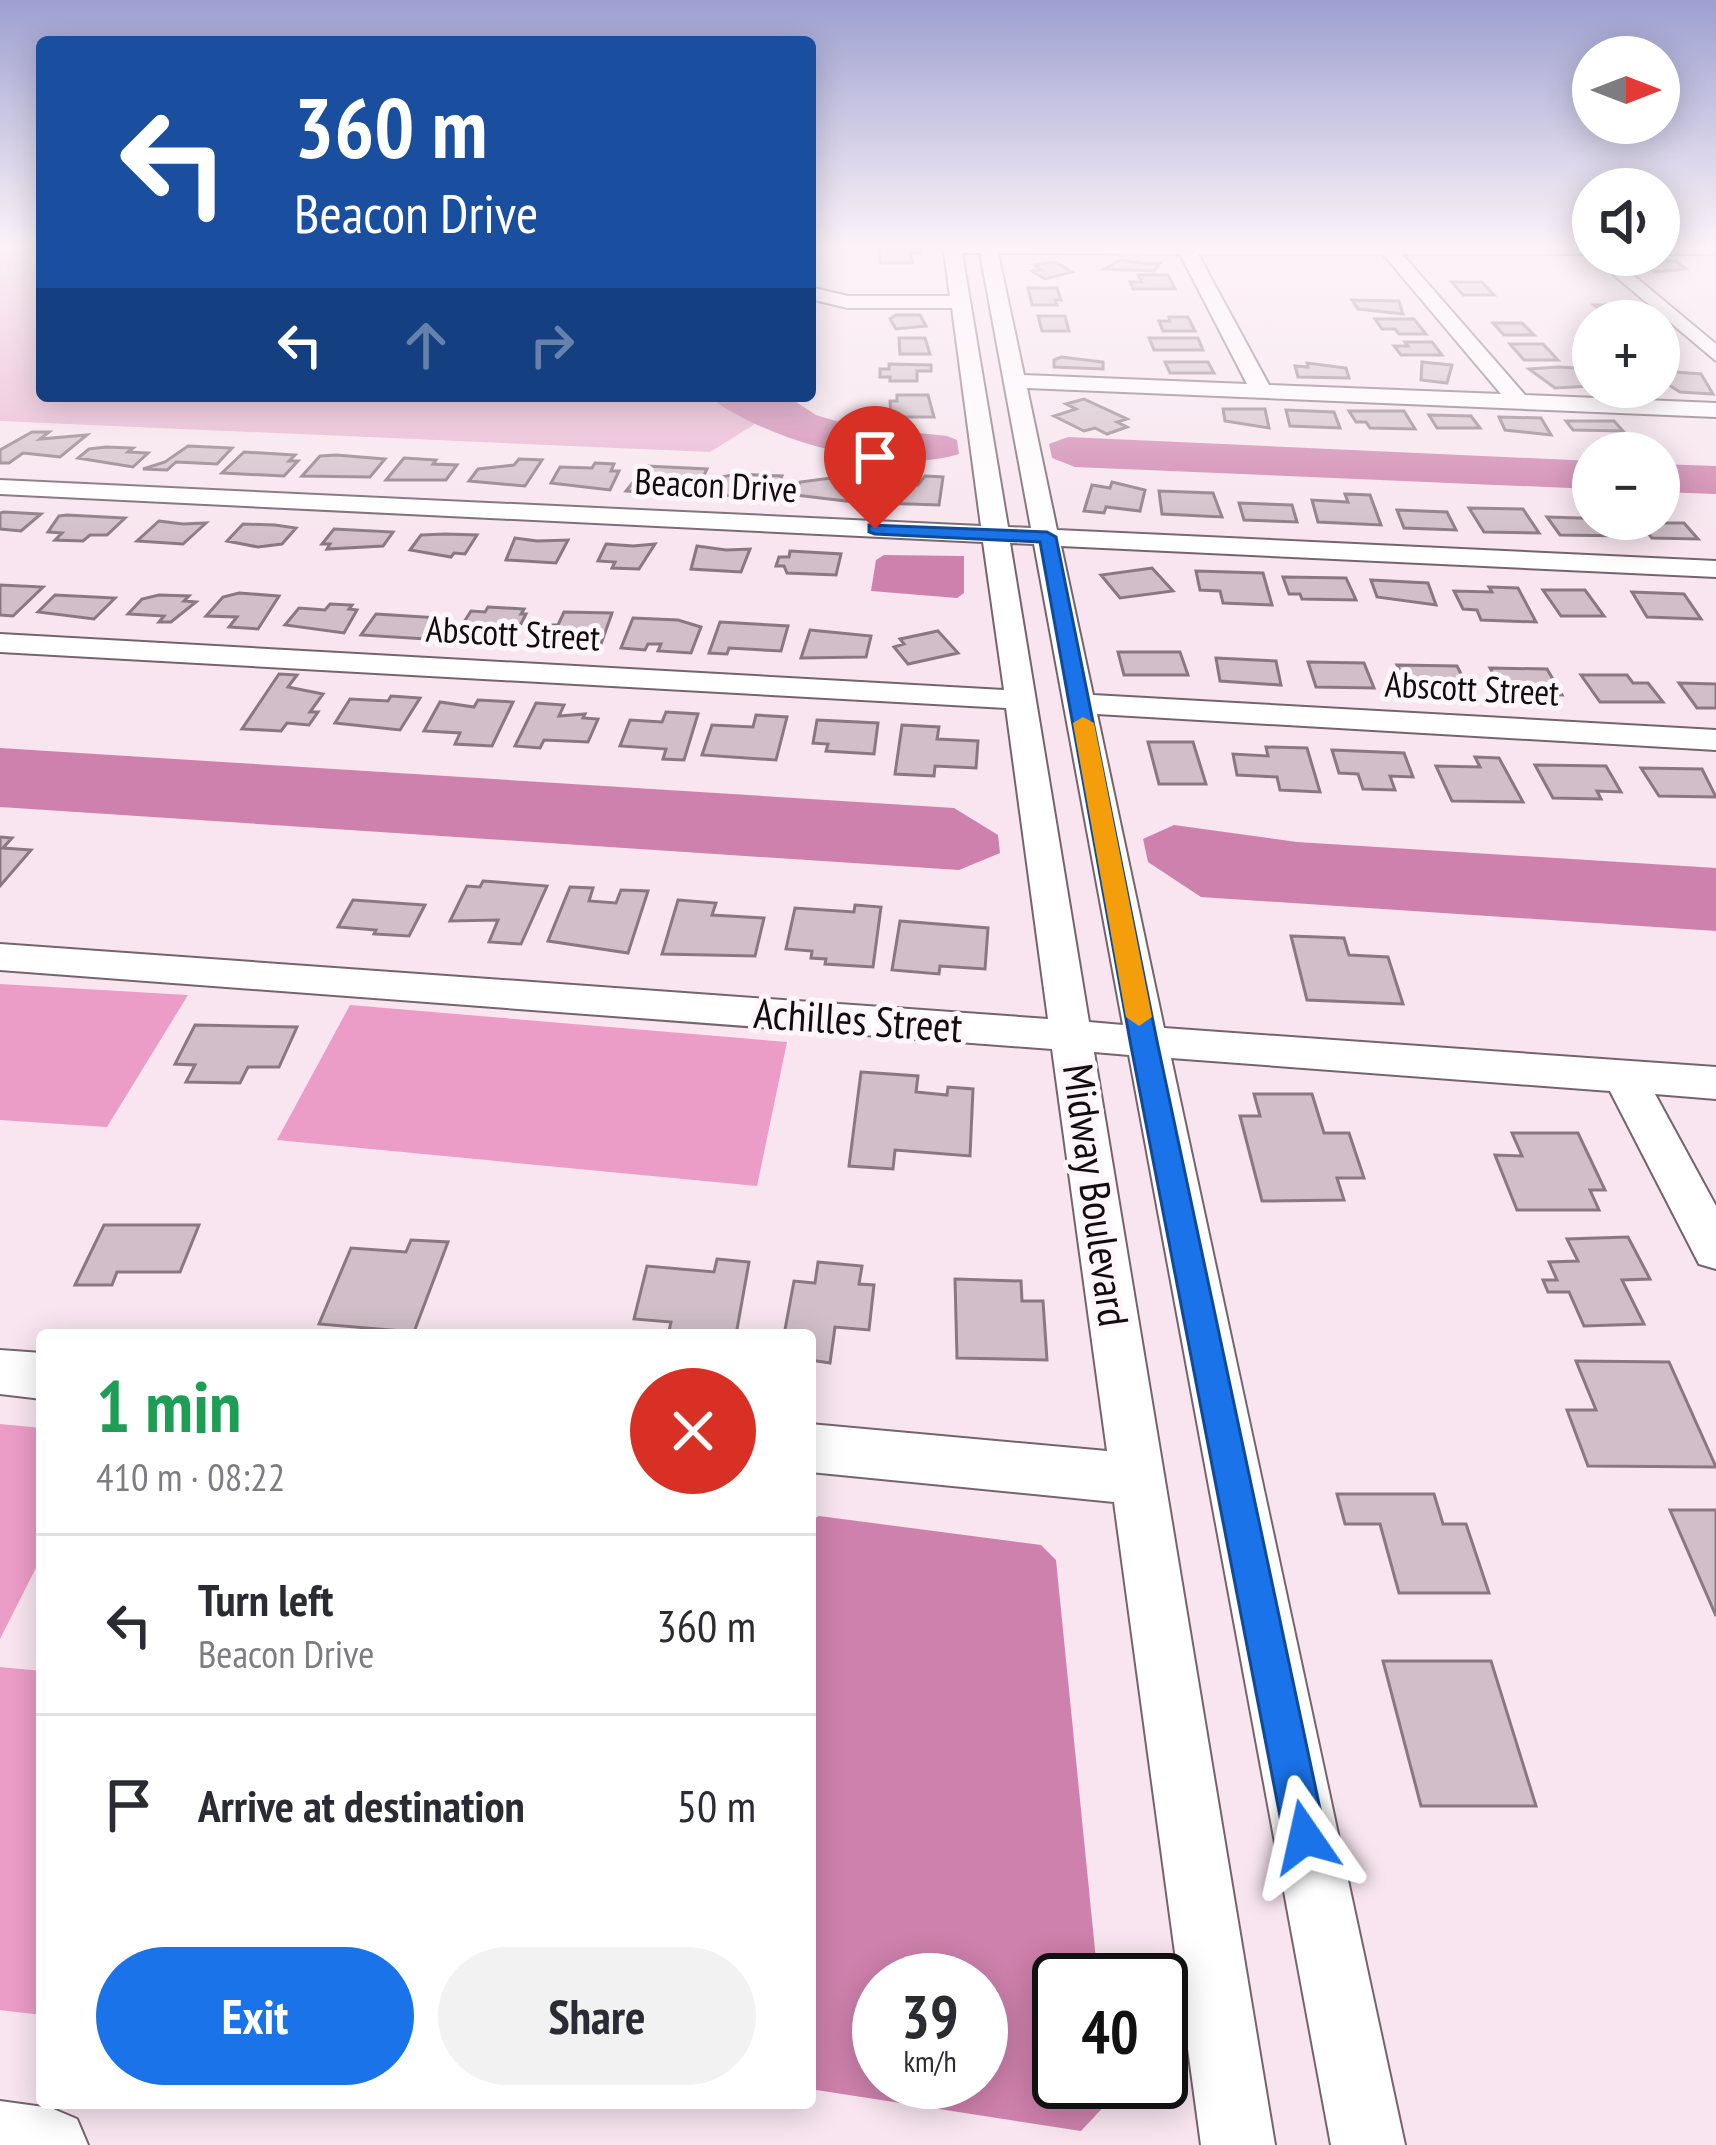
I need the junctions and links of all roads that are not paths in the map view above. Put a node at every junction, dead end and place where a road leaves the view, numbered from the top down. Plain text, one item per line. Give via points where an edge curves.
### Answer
1 (970, 345) edge
2 (1005, 345) edge
3 (1237, 345) edge
4 (1470, 345) edge
5 (1017, 381) junction
6 (1262, 392) junction
7 (1519, 402) junction
8 (1716, 410) edge
9 (0, 487) edge
10 (999, 535) junction
11 (1047, 537) junction
12 (1716, 569) edge
13 (0, 643) edge
14 (1022, 700) junction
15 (1080, 704) junction
16 (1716, 740) edge
17 (0, 957) edge
18 (1072, 1035) junction
19 (1143, 1041) junction
20 (1624, 1076) junction
21 (1716, 1083) edge
22 (1716, 1250) edge
23 (0, 1372) edge
24 (36, 1375) edge
25 (816, 1449) edge
26 (1138, 1479) junction
27 (0, 2138) edge
28 (51, 2145) edge
29 (1238, 2145) edge
30 (1368, 2145) edge

1 - 10 street, Midway Boulevard
2 - 5 street, Midway Boulevard
3 - 6 street
4 - 7 street
5 - 6 street
5 - 11 street, Midway Boulevard
6 - 7 street
7 - 8 street
9 - 10 street, Beacon Drive
10 - 11 street, Beacon Drive
10 - 14 street, Midway Boulevard
11 - 12 street, Beacon Drive
11 - 15 street, Midway Boulevard
13 - 14 street, Abscott Street
14 - 18 street, Midway Boulevard
15 - 16 street, Abscott Street
15 - 19 street, Midway Boulevard
17 - 18 street, Achilles Street
18 - 19 street, Achilles Street
18 - 26 street, Midway Boulevard
19 - 20 street, Achilles Street
19 - 30 street, Midway Boulevard
20 - 21 street, Achilles Street
20 - 22 street
23 - 24 street
25 - 26 street
26 - 29 street, Midway Boulevard
27 - 28 street

